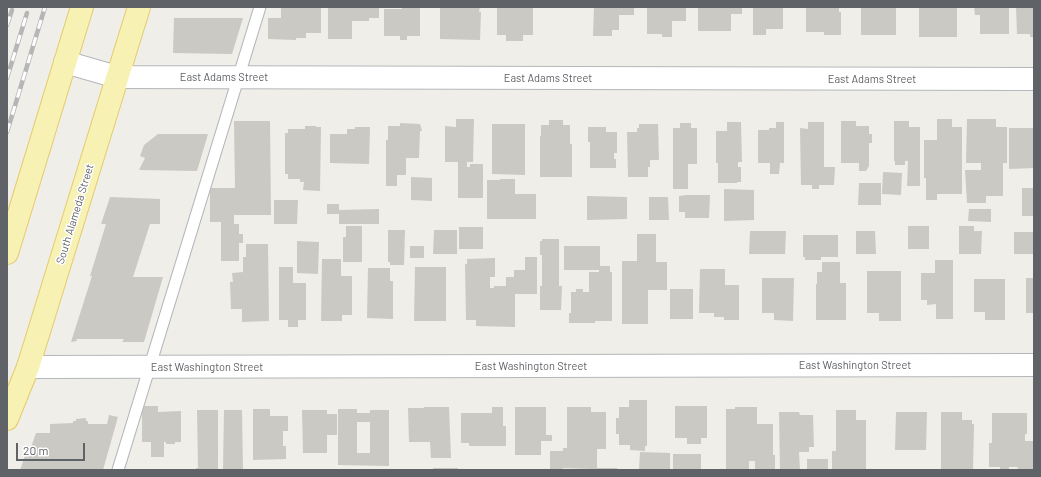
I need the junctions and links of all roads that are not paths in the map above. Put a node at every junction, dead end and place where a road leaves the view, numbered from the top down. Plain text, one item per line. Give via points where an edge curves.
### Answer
1 (82, 7) edge
2 (139, 7) edge
3 (260, 7) edge
4 (65, 62) junction
5 (118, 77) junction
6 (238, 77) junction
7 (1034, 79) edge
8 (7, 254) edge
9 (1034, 365) edge
10 (28, 367) junction
11 (150, 367) junction
12 (7, 419) edge
13 (118, 470) edge

1 - 4 main road
2 - 5 main road, South Alameda Street
3 - 6 lane
4 - 5 street, East Adams Street
4 - 8 main road
5 - 6 street, East Adams Street
5 - 10 main road, South Alameda Street
6 - 7 street, East Adams Street
6 - 11 lane
9 - 11 street, East Washington Street
10 - 11 street, East Washington Street
10 - 12 main road, South Alameda Street
11 - 13 lane

